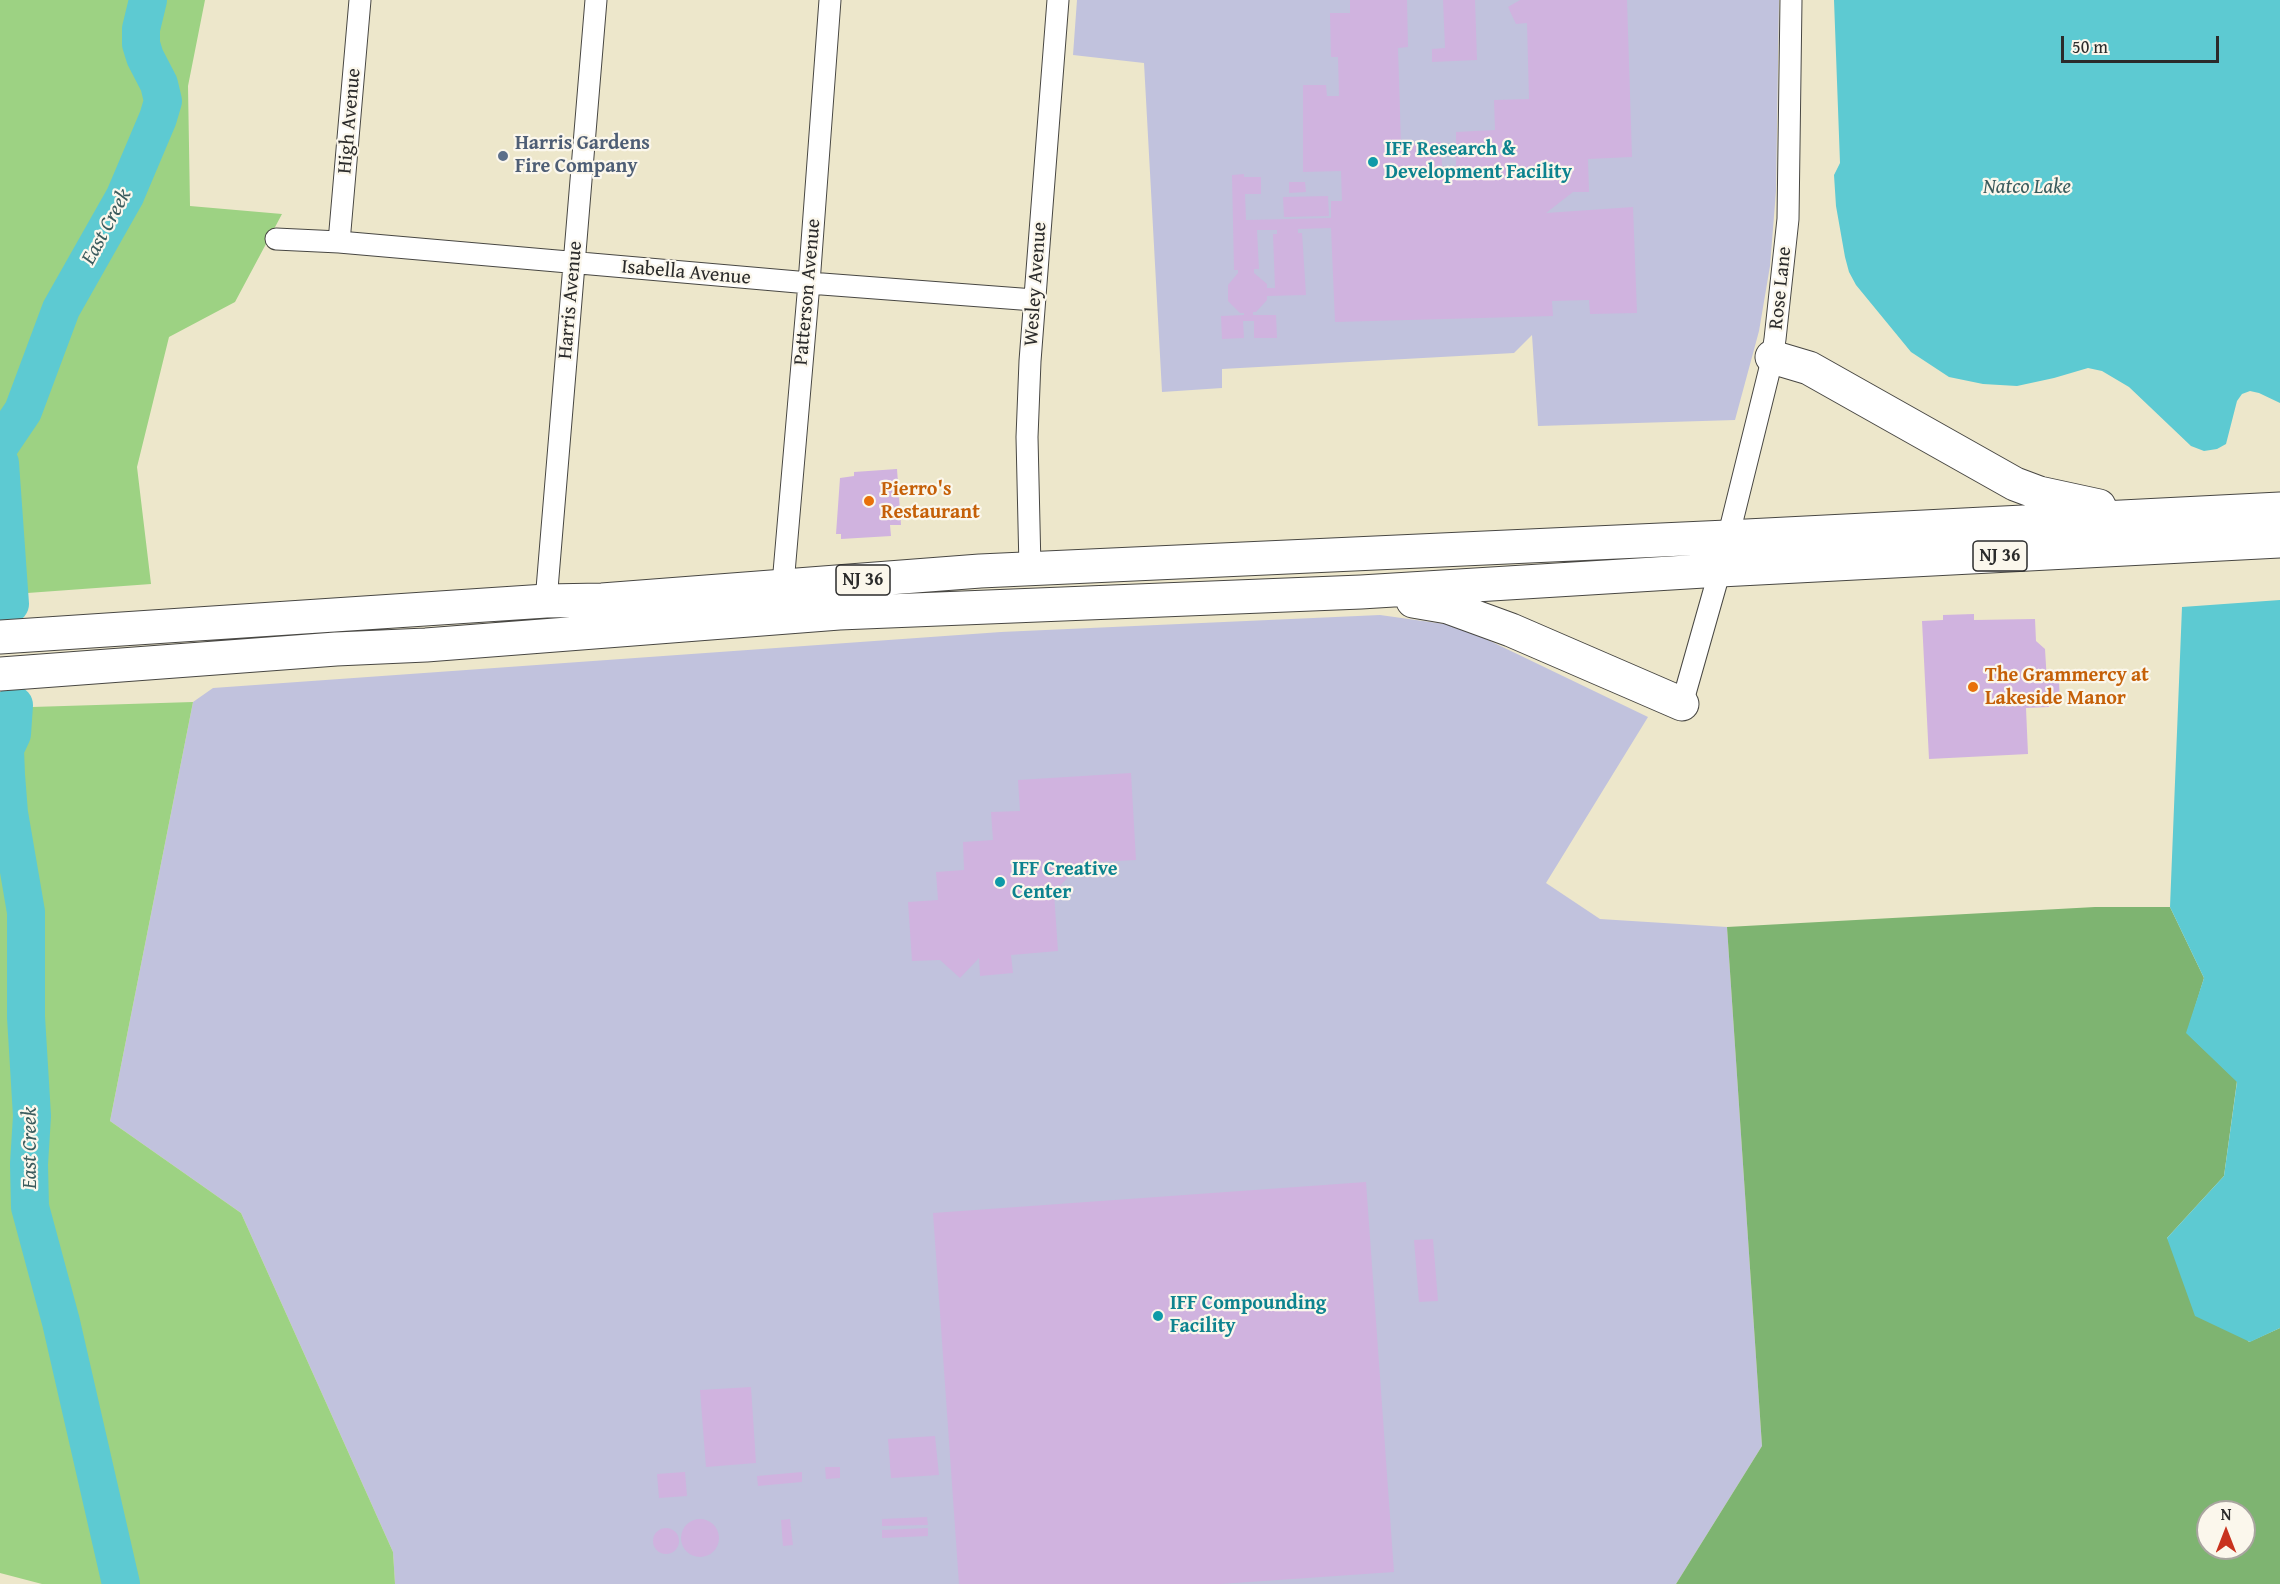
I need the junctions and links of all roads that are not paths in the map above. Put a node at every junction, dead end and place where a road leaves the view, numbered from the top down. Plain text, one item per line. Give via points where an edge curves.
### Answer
1 (360, 0) edge
2 (596, 0) edge
3 (830, 0) edge
4 (1058, 0) edge
5 (1791, 0) edge
6 (276, 239) dead end
7 (339, 242) junction
8 (574, 263) junction
9 (809, 283) junction
10 (1034, 300) junction
11 (1772, 357) junction
12 (2280, 509) edge
13 (2139, 515) junction
14 (1727, 537) junction
15 (2280, 541) edge
16 (1030, 568) junction
17 (1720, 570) junction
18 (783, 585) junction
19 (1360, 592) junction
20 (546, 601) junction
21 (0, 637) edge
22 (0, 674) edge
23 (1682, 704) joint

1 - 7 street, High Avenue
2 - 8 street, Harris Avenue
3 - 9 street, Patterson Avenue
4 - 10 street, Wesley Avenue
5 - 11 street, Rose Lane via 1788,219
6 - 7 street, Isabella Avenue
7 - 8 street, Isabella Avenue
8 - 9 street, Isabella Avenue
8 - 20 street, Harris Avenue
9 - 10 street, Isabella Avenue
9 - 18 street, Patterson Avenue
10 - 16 street, Wesley Avenue via 1027,437
11 - 13 highway via 1809,368 2015,484
11 - 14 street, Rose Lane
12 - 13 highway, NJ 36
13 - 14 highway, NJ 36
14 - 16 highway, NJ 36
14 - 17 street, Rose Lane
15 - 17 highway, NJ 36
16 - 18 highway, NJ 36
17 - 19 highway, NJ 36
17 - 23 street, Rose Lane
18 - 20 highway, NJ 36
19 - 22 highway, NJ 36 via 839,613
19 - 23 highway via 1448,606
20 - 21 highway, NJ 36

